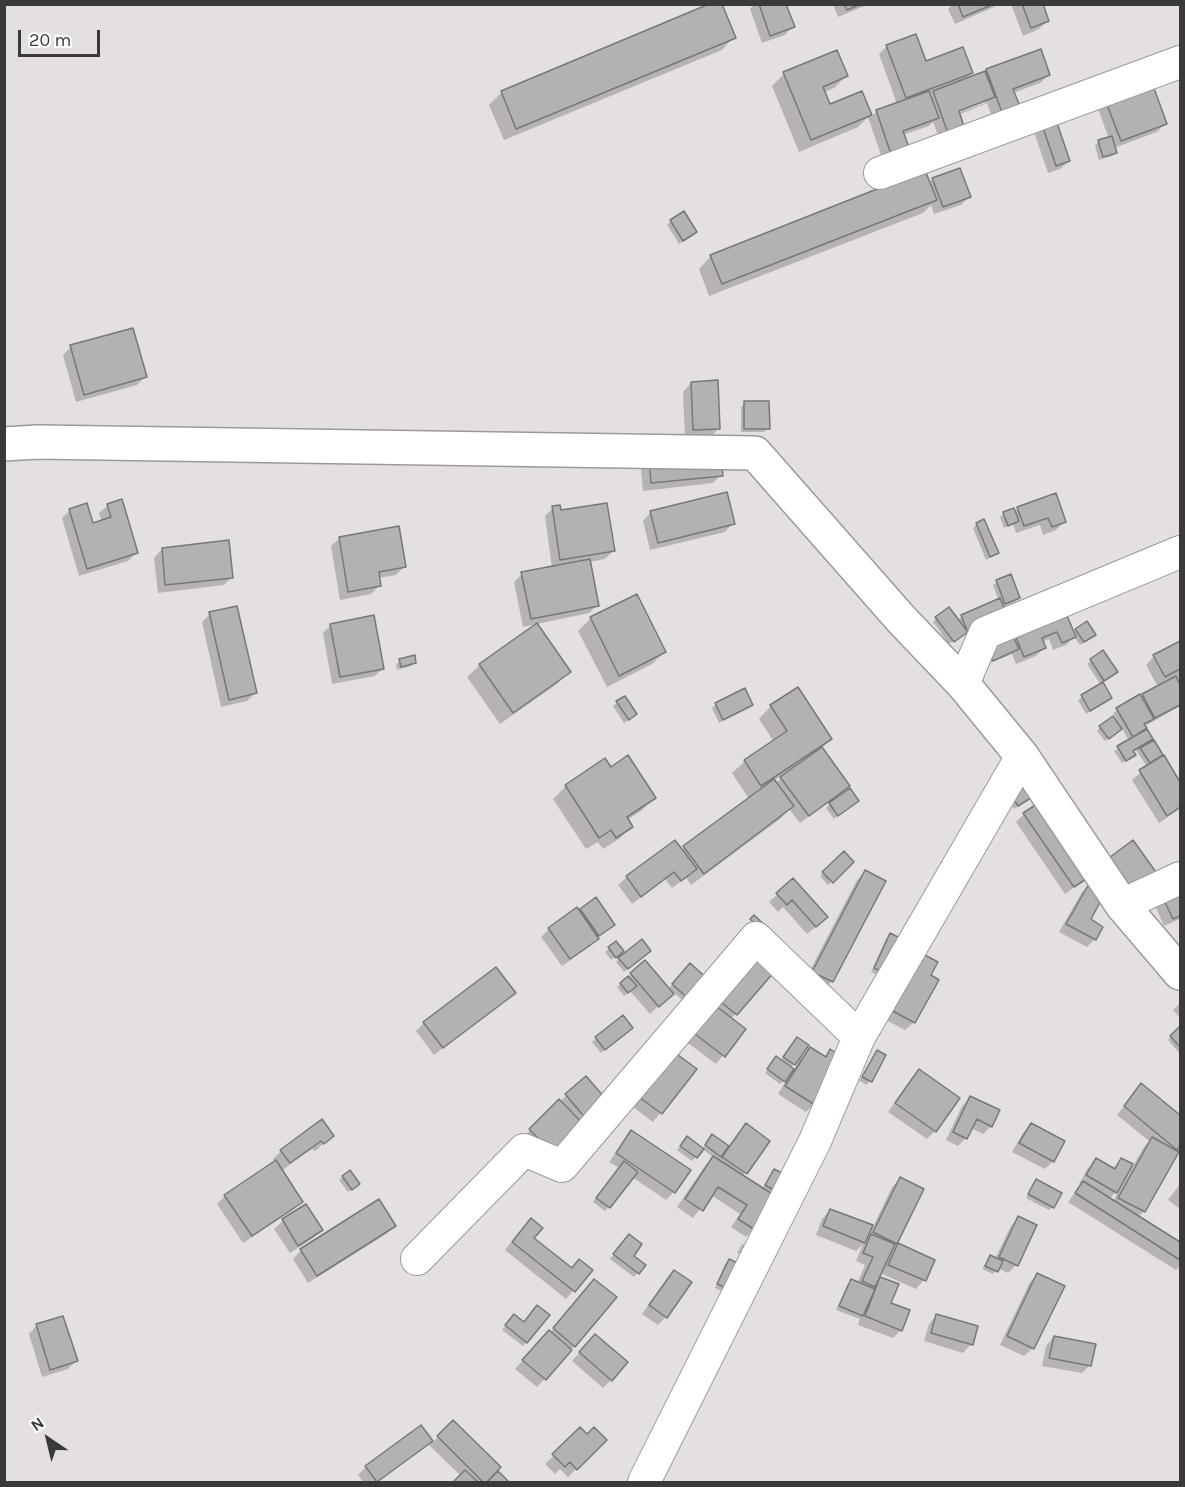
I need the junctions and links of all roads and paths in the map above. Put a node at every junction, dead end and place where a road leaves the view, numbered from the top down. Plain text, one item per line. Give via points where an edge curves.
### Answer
1 (1180, 62) edge
2 (880, 173) dead end
3 (4, 444) edge
4 (1180, 552) edge
5 (963, 684) junction
6 (1022, 756) junction
7 (1180, 878) edge
8 (1122, 905) junction
9 (1180, 973) edge
10 (860, 1037) junction
11 (417, 1259) dead end
12 (644, 1482) edge

1 - 2 street
3 - 5 street via 755,453
4 - 5 street via 985,633
5 - 6 street
6 - 8 street
6 - 10 street
7 - 8 street
8 - 9 street
10 - 11 street via 756,938 562,1166 524,1150
10 - 12 street via 815,1142

